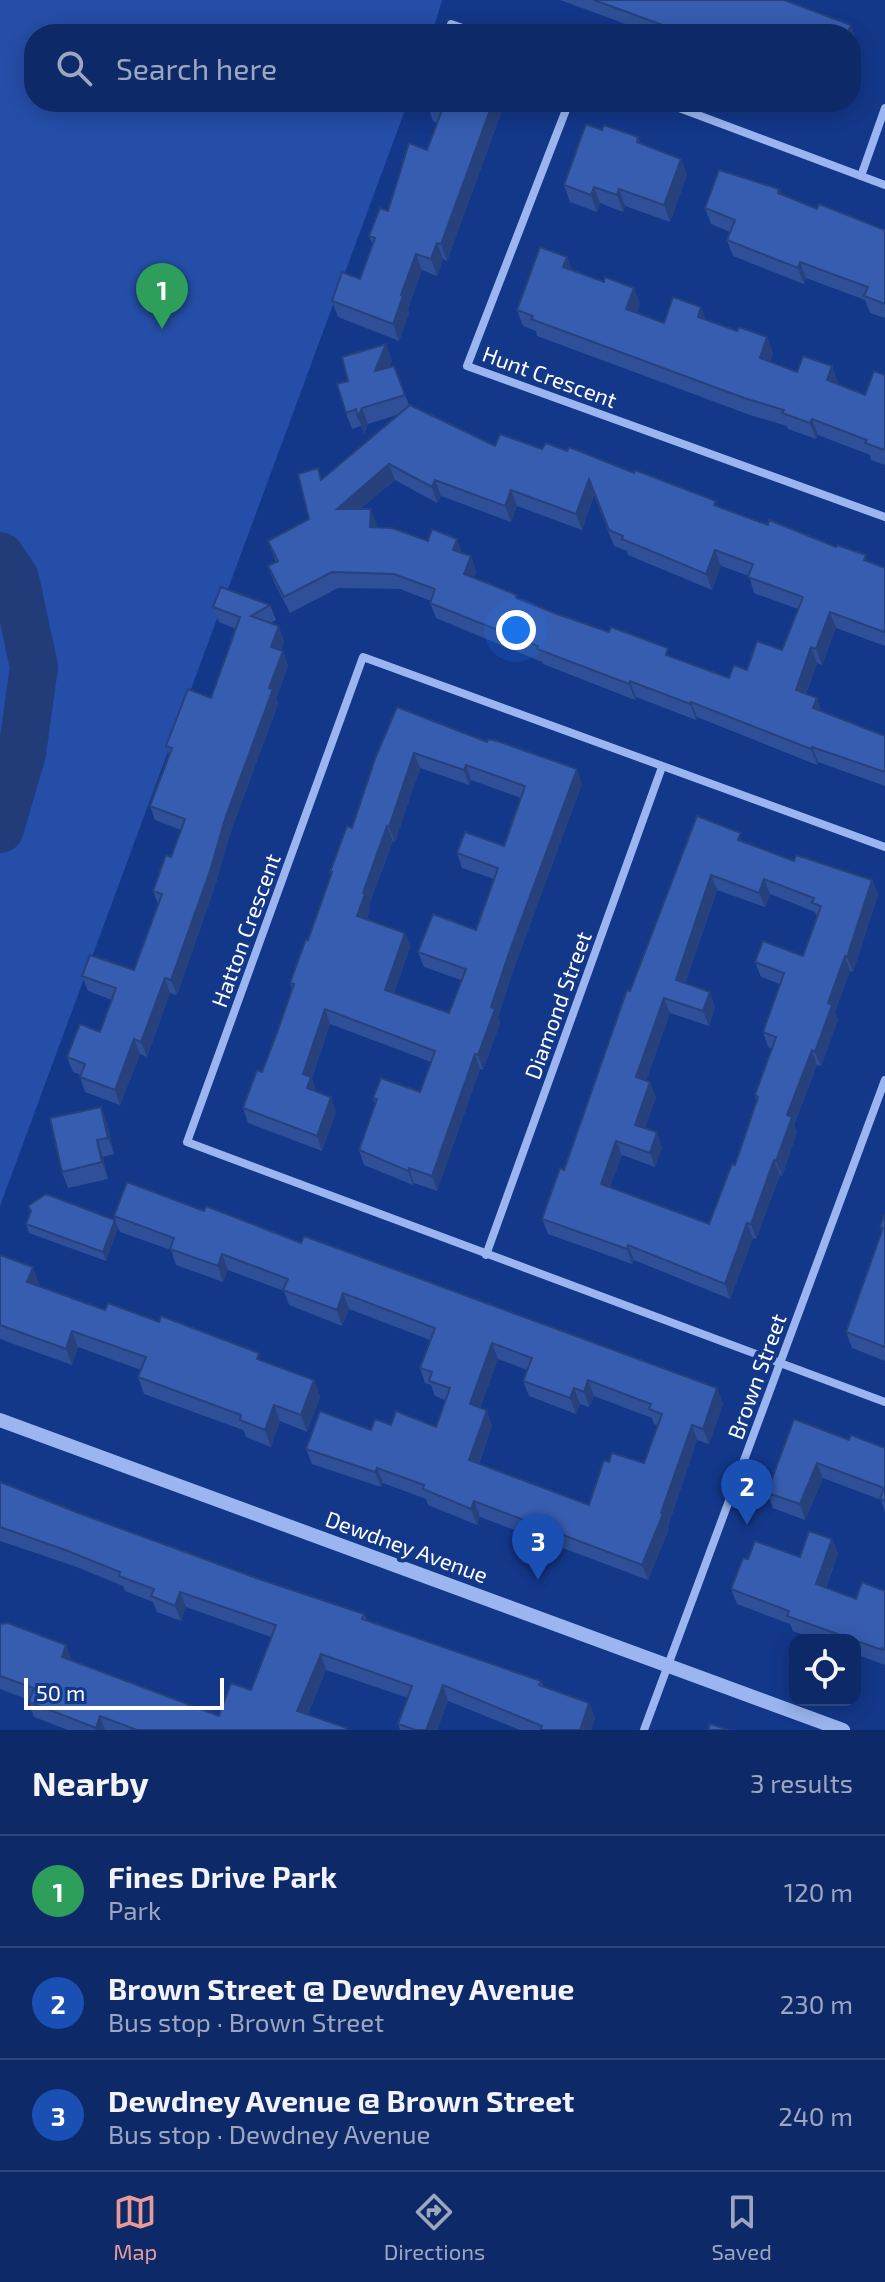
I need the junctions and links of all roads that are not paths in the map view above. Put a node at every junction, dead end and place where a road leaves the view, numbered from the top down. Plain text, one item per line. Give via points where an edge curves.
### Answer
1 (885, 108) edge
2 (565, 112) edge
3 (690, 112) edge
4 (861, 176) junction
5 (885, 185) edge
6 (885, 517) edge
7 (662, 767) junction
8 (885, 847) edge
9 (885, 1080) edge
10 (486, 1255) junction
11 (781, 1363) junction
12 (885, 1402) edge
13 (0, 1420) edge
14 (668, 1666) junction
15 (644, 1730) edge
16 (843, 1730) edge

1 - 4 street
2 - 6 street, Hunt Crescent via 467,366
3 - 4 street
4 - 5 street
7 - 8 street, Hatton Crescent
7 - 10 street, Diamond Street
7 - 10 street, Hatton Crescent via 363,657 187,1142
9 - 11 street, Brown Street
10 - 11 street, Hatton Crescent
11 - 12 street, Hatton Crescent
11 - 14 street, Brown Street
13 - 14 street, Dewdney Avenue
14 - 15 street, Brown Street
14 - 16 street, Dewdney Avenue

